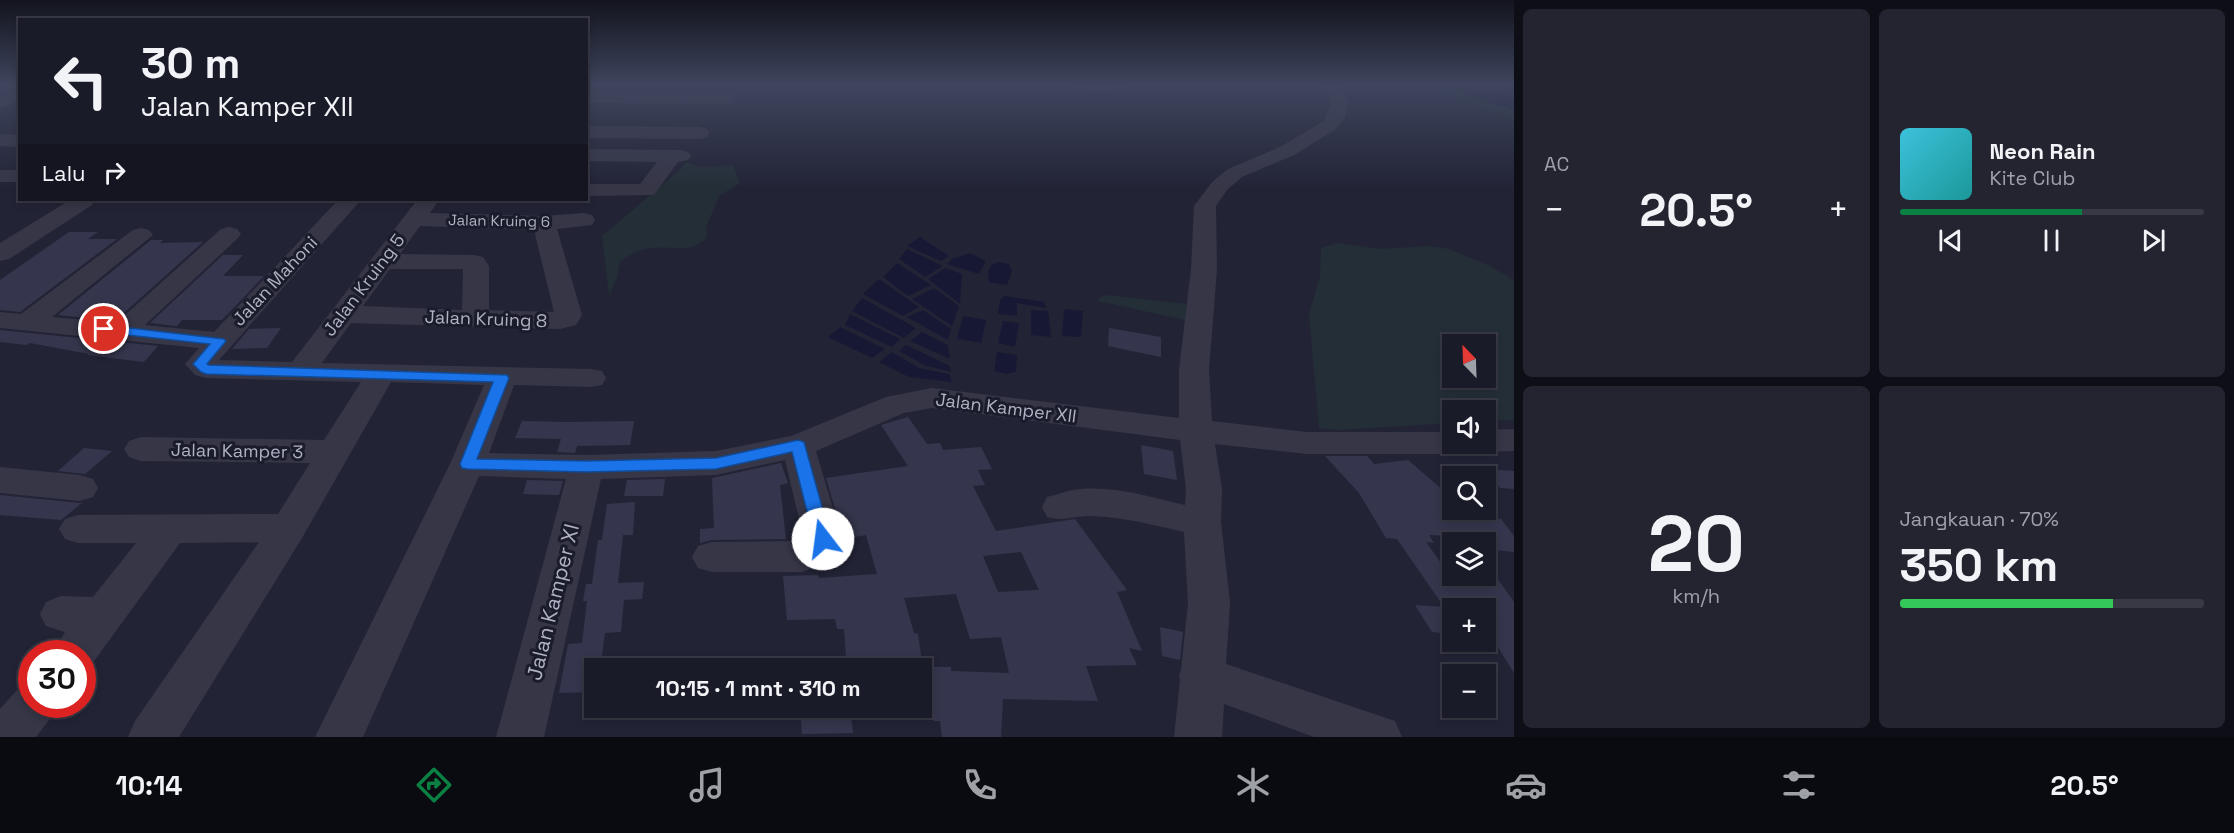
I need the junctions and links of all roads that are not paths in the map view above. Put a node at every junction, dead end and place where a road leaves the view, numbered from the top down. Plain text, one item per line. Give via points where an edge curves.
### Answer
1 (1334, 119) edge
2 (588, 132) edge
3 (700, 133) dead end
4 (0, 141) edge
5 (18, 141) edge
6 (588, 156) edge
7 (0, 176) edge
8 (18, 176) edge
9 (588, 190) edge
10 (82, 201) edge
11 (349, 201) edge
12 (421, 209) edge
13 (584, 220) dead end
14 (544, 223) junction
15 (229, 234) dead end
16 (141, 235) dead end
17 (0, 254) edge
18 (382, 261) junction
19 (342, 314) junction
20 (475, 318) junction
21 (0, 320) edge
22 (28, 322) junction
23 (123, 331) junction
24 (220, 341) junction
25 (302, 371) junction
26 (381, 374) junction
27 (502, 378) junction
28 (591, 378) dead end
29 (1196, 431) junction
30 (1514, 440) edge
31 (1496, 441) edge
32 (1442, 443) edge
33 (798, 446) junction
34 (141, 449) dead end
35 (333, 452) junction
36 (467, 464) junction
37 (586, 467) junction
38 (0, 480) edge
39 (80, 488) dead end
40 (1078, 504) dead end
41 (1202, 522) junction
42 (289, 528) junction
43 (78, 529) dead end
44 (169, 529) junction
45 (712, 557) dead end
46 (61, 614) dead end
47 (105, 615) junction
48 (85, 640) edge
49 (1201, 676) junction
50 (23, 718) edge
51 (8, 737) edge
52 (152, 737) edge
53 (339, 737) edge
54 (520, 737) edge
55 (1198, 737) edge
56 (1378, 737) edge

1 - 29 street via 1287,151 1235,173 1219,186 1205,206 1204,269 1194,370
2 - 3 street
4 - 5 street
6 - 9 street via 671,162 646,190
7 - 8 street
10 - 17 street
11 - 24 street, Jalan Mahoni
12 - 14 street, Jalan Kruing 6
12 - 18 street, Jalan Kruing 5
13 - 14 street, Jalan Kruing 6
14 - 20 street, Jalan Kruing 8 via 566,319
15 - 23 street
16 - 22 street
18 - 19 street, Jalan Kruing 5
18 - 20 street via 474,262
19 - 20 street, Jalan Kruing 8
19 - 25 street, Jalan Kruing 5
21 - 22 street
22 - 23 street
23 - 24 street
24 - 25 street, Jalan Mahoni via 200,364 206,369
25 - 26 street, Jalan Mahoni
26 - 27 street, Jalan Mahoni
26 - 35 street
27 - 28 street, Jalan Mahoni
27 - 36 street
29 - 32 street, Jalan Kamper XII via 1307,442
29 - 33 street, Jalan Kamper XII via 932,398 897,404
29 - 41 street via 1204,489
30 - 31 street
33 - 37 street, Jalan Kamper XII via 716,463
33 - 45 street via 823,539 802,557
34 - 35 street, Jalan Kamper 3
35 - 42 street
36 - 37 street, Jalan Kamper XII
36 - 53 street
37 - 54 street, Jalan Kamper XI
38 - 39 street
40 - 41 street
41 - 49 street via 1209,603
42 - 44 street
42 - 52 street
43 - 44 street
44 - 47 street
46 - 47 street
47 - 48 street
49 - 55 street
49 - 56 street
50 - 51 street

